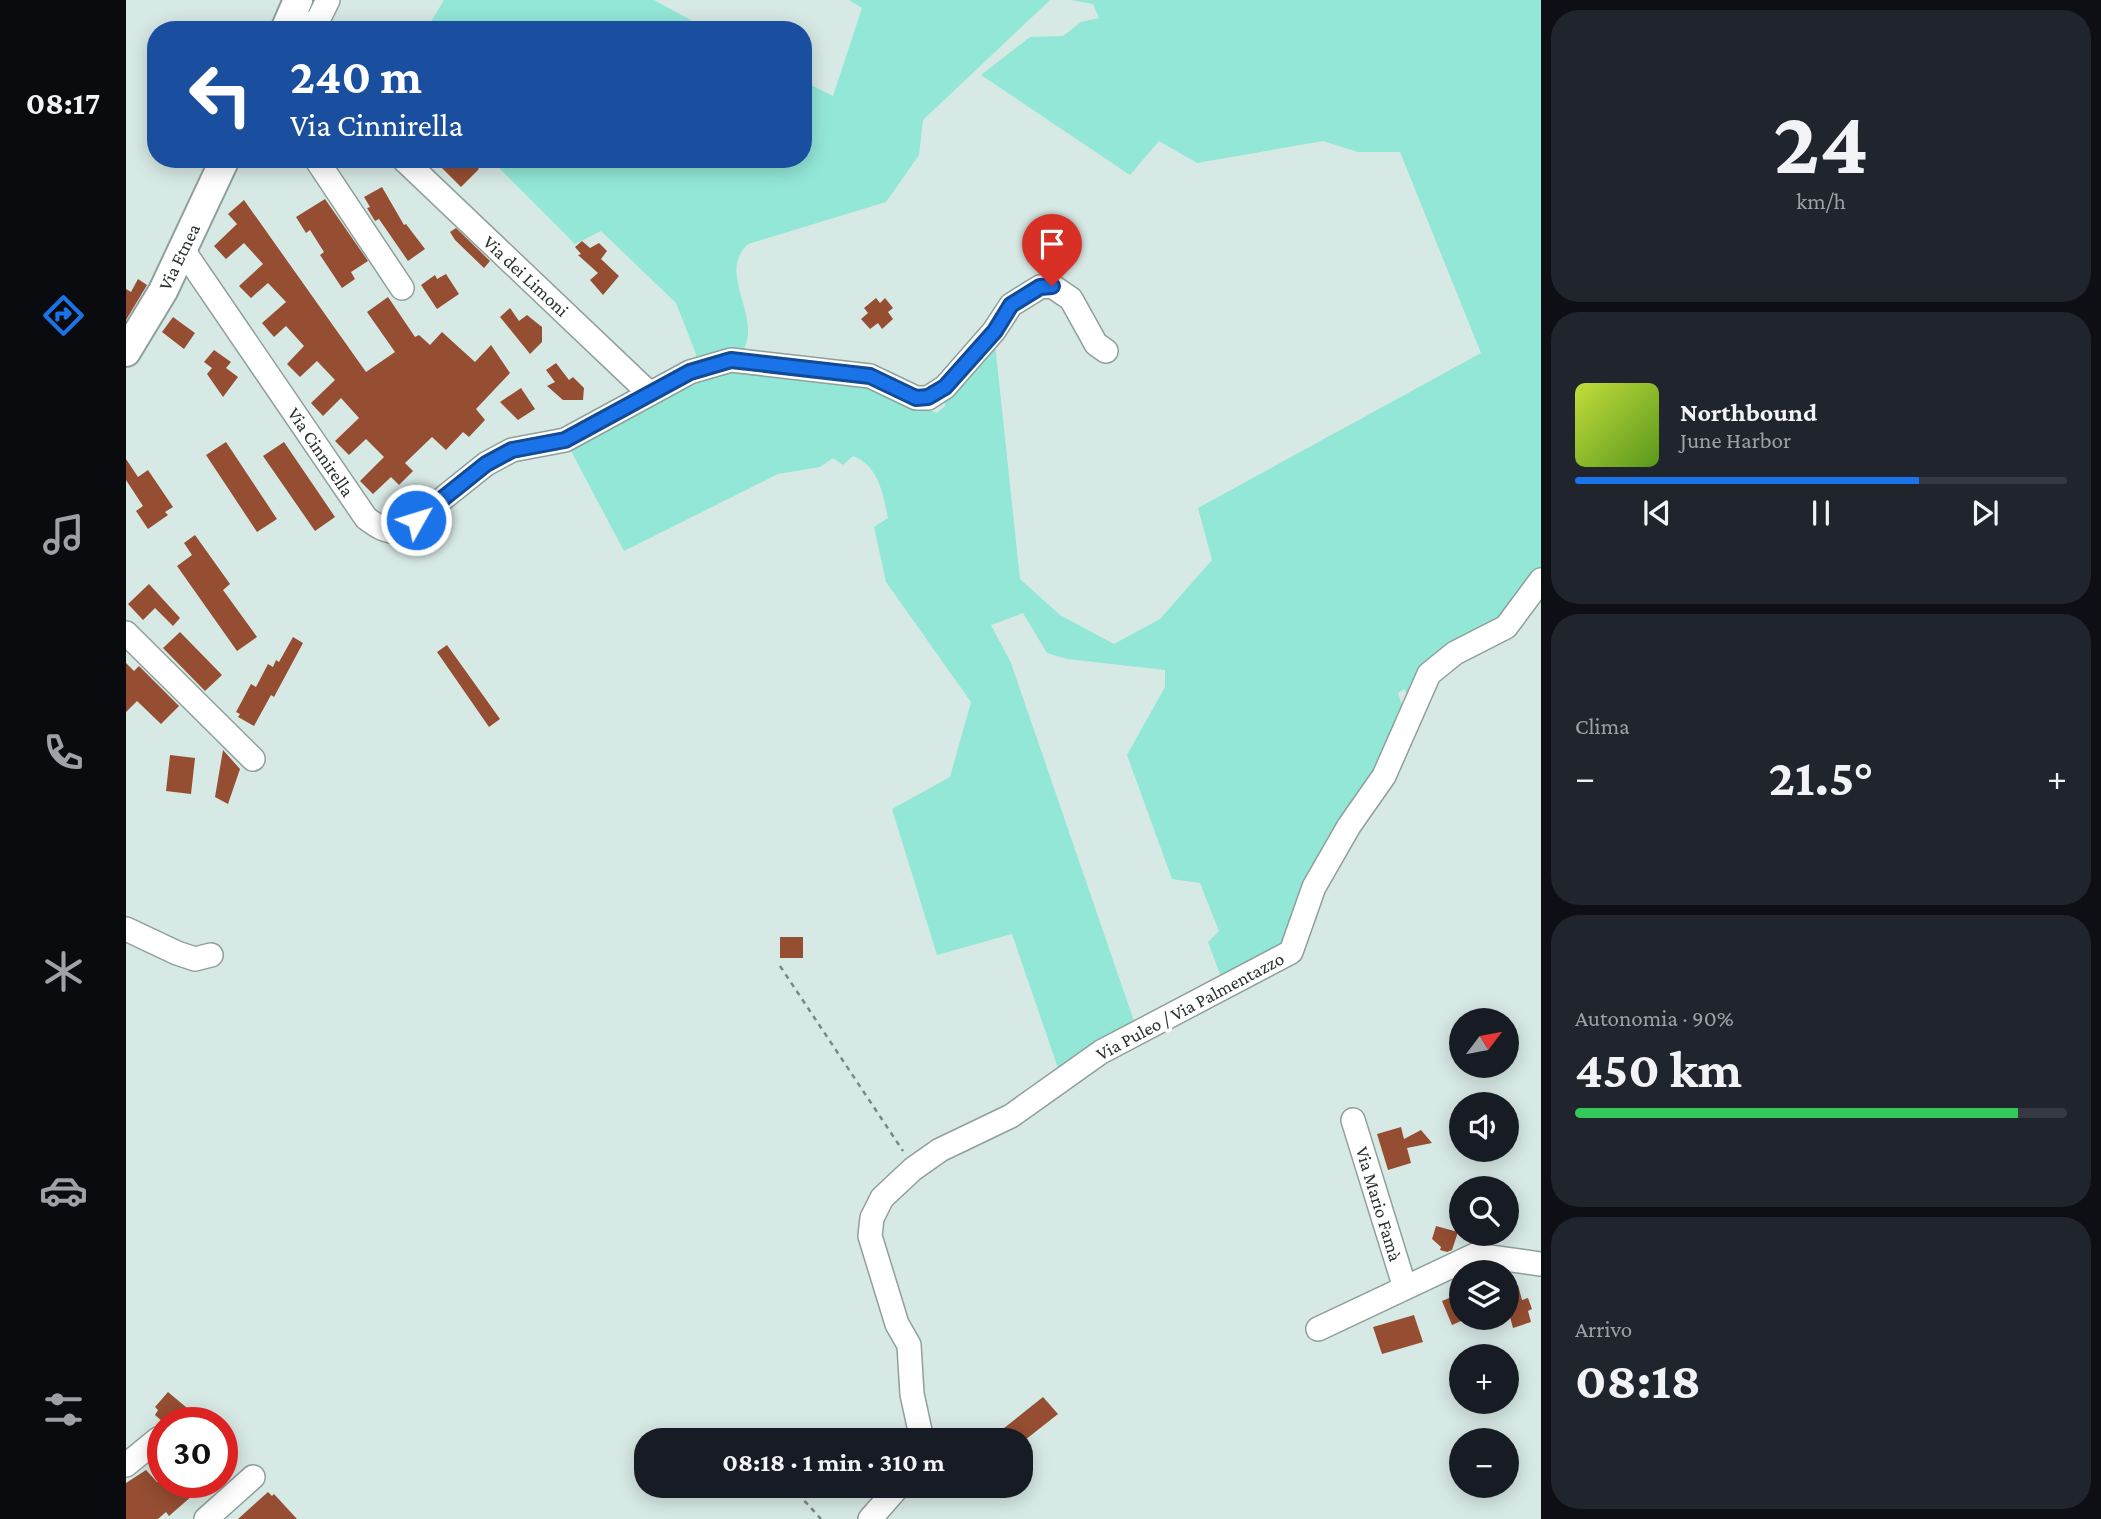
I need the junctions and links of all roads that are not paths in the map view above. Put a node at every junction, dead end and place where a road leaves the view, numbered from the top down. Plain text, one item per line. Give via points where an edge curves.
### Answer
1 (298, 0) edge
2 (328, 0) edge
3 (289, 21) edge
4 (318, 21) edge
5 (221, 168) edge
6 (322, 168) edge
7 (412, 168) edge
8 (183, 250) junction
9 (402, 288) dead end
10 (1106, 351) dead end
11 (126, 352) edge
12 (649, 393) junction
13 (1541, 580) edge
14 (126, 633) edge
15 (253, 759) dead end
16 (126, 929) edge
17 (211, 955) dead end
18 (1353, 1120) dead end
19 (1541, 1264) edge
20 (1405, 1288) junction
21 (1318, 1329) dead end
22 (919, 1428) edge
23 (147, 1448) edge
24 (126, 1465) edge
25 (253, 1477) dead end
26 (888, 1498) edge
27 (207, 1519) edge
28 (870, 1519) edge

1 - 3 main road
2 - 4 street
5 - 8 main road, Via Etnea
6 - 9 street
7 - 12 street, Via dei Limoni
8 - 11 main road, Via Etnea
8 - 12 street, Via Cinnirella via 366,518 391,532 401,532 486,464 512,450 565,440
10 - 12 street, Via Cinnirella via 1096,344 1071,299 1052,286 1040,287 1011,305 995,331 945,387 928,397 916,398 870,376 731,360 690,372
13 - 22 street, Via Puleo / Via Palmentazzo via 1506,626 1455,653 1429,674 1384,776 1314,887 1290,952 1122,1039 1011,1116 910,1163 881,1198 870,1236 897,1324 909,1345
14 - 15 street
16 - 17 street via 177,953 195,958
18 - 20 street, Via Mario Famà
19 - 20 street, Via Mario Famà via 1475,1255
20 - 21 street, Via Mario Famà
23 - 24 street
25 - 27 street
26 - 28 street

